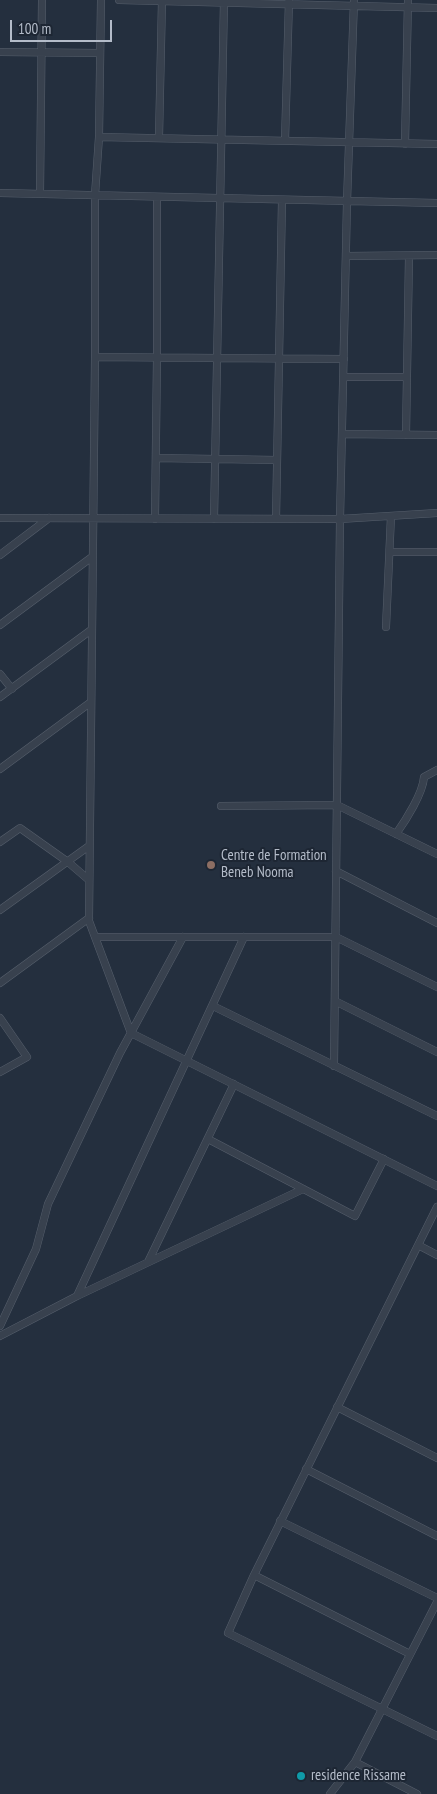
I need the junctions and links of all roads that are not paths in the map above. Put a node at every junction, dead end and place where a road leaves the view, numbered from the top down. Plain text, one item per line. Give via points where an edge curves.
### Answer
1 (42, 0) edge
2 (102, 0) edge
3 (119, 0) edge
4 (162, 0) edge
5 (224, 1) edge
6 (289, 2) edge
7 (354, 3) edge
8 (408, 4) edge
9 (437, 8) edge
10 (0, 52) edge
11 (41, 52) junction
12 (100, 53) junction
13 (99, 137) junction
14 (159, 138) junction
15 (221, 140) junction
16 (286, 141) junction
17 (349, 142) junction
18 (405, 144) junction
19 (437, 144) edge
20 (0, 193) edge
21 (40, 194) junction
22 (95, 195) junction
23 (156, 197) junction
24 (219, 199) junction
25 (282, 200) junction
26 (347, 202) junction
27 (437, 203) edge
28 (437, 255) edge
29 (346, 256) junction
30 (408, 256) junction
31 (95, 357) junction
32 (157, 357) junction
33 (217, 358) junction
34 (280, 359) junction
35 (344, 359) junction
36 (343, 377) junction
37 (407, 377) junction
38 (342, 434) junction
39 (406, 435) junction
40 (437, 435) edge
41 (156, 458) junction
42 (215, 459) junction
43 (277, 460) junction
44 (437, 513) edge
45 (392, 516) junction
46 (0, 518) edge
47 (49, 518) junction
48 (92, 518) junction
49 (340, 518) junction
50 (155, 519) junction
51 (214, 519) junction
52 (276, 519) junction
53 (390, 552) junction
54 (437, 552) edge
55 (0, 555) edge
56 (92, 557) junction
57 (0, 625) edge
58 (386, 627) dead end
59 (91, 630) junction
60 (0, 674) edge
61 (12, 688) junction
62 (0, 697) edge
63 (91, 702) junction
64 (0, 769) edge
65 (437, 770) edge
66 (337, 805) junction
67 (221, 806) dead end
68 (396, 834) junction
69 (0, 842) edge
70 (89, 846) junction
71 (437, 854) edge
72 (68, 862) junction
73 (336, 871) junction
74 (89, 880) junction
75 (0, 910) edge
76 (89, 918) junction
77 (437, 923) edge
78 (95, 937) junction
79 (183, 937) junction
80 (244, 937) junction
81 (336, 937) junction
82 (0, 983) edge
83 (437, 987) edge
84 (335, 1001) junction
85 (213, 1006) junction
86 (0, 1018) edge
87 (131, 1033) junction
88 (437, 1052) edge
89 (187, 1061) junction
90 (334, 1066) junction
91 (0, 1072) edge
92 (234, 1084) junction
93 (437, 1116) edge
94 (208, 1139) junction
95 (384, 1160) junction
96 (437, 1186) edge
97 (302, 1189) junction
98 (437, 1207) edge
99 (418, 1245) junction
100 (437, 1255) edge
101 (148, 1262) junction
102 (76, 1296) junction
103 (0, 1326) edge
104 (0, 1336) edge
105 (337, 1407) junction
106 (437, 1458) edge
107 (306, 1469) junction
108 (280, 1522) junction
109 (437, 1536) edge
110 (254, 1575) junction
111 (437, 1600) edge
112 (410, 1654) junction
113 (382, 1708) junction
114 (437, 1736) edge
115 (355, 1762) junction
116 (330, 1794) edge
117 (417, 1794) edge

1 - 11 street
2 - 12 street
3 - 4 street
4 - 5 street
4 - 14 street
5 - 6 street
5 - 15 street
6 - 7 street
6 - 16 street
7 - 8 street
7 - 17 street
8 - 9 street
8 - 18 street
10 - 11 street
11 - 12 street
11 - 21 street
12 - 13 street
13 - 14 street
13 - 22 street
14 - 15 street
15 - 16 street
15 - 24 street
16 - 17 street
17 - 18 street
17 - 26 street
18 - 19 street
20 - 21 street
21 - 22 street
22 - 23 street
22 - 31 street
23 - 24 street
23 - 32 street
24 - 25 street
24 - 33 street
25 - 26 street
25 - 34 street
26 - 27 street
26 - 29 street
28 - 30 street
29 - 30 street
29 - 35 street
30 - 37 street
31 - 32 street
31 - 48 street
32 - 33 street
32 - 41 street
33 - 34 street
33 - 42 street
34 - 35 street
34 - 43 street
35 - 36 street
36 - 37 street
36 - 38 street
37 - 39 street
38 - 39 street
38 - 49 street
39 - 40 street
41 - 42 street
41 - 50 street
42 - 43 street
42 - 51 street
43 - 52 street
44 - 45 street
45 - 49 street
45 - 53 street
46 - 47 street
47 - 48 street
47 - 55 street
48 - 50 street
48 - 56 street
49 - 52 street
49 - 66 street
50 - 51 street
51 - 52 street
53 - 54 street
53 - 58 street
56 - 57 street
56 - 59 street
59 - 61 street
59 - 63 street
60 - 61 street
61 - 62 street
63 - 64 street
63 - 70 street
65 - 68 street via 424,777 420,793
66 - 67 street
66 - 68 street
66 - 73 street
68 - 71 street
69 - 72 street via 20,828
70 - 72 street
70 - 74 street
72 - 74 street
72 - 75 street
73 - 77 street
73 - 81 street
74 - 76 street
76 - 78 street
76 - 82 street
78 - 79 street
78 - 87 street
79 - 80 street
79 - 87 street
80 - 81 street
80 - 85 street
81 - 83 street
81 - 84 street
84 - 88 street
84 - 90 street
85 - 89 street
85 - 90 street
86 - 91 street via 27,1057
87 - 89 street
87 - 103 street via 48,1204 36,1249
89 - 92 street
89 - 102 street
90 - 93 street
92 - 94 street
92 - 95 street
94 - 97 street
94 - 101 street
95 - 96 street
95 - 97 street via 355,1216
97 - 101 street
98 - 99 street
99 - 100 street
99 - 105 street
101 - 102 street
102 - 104 street
105 - 106 street
105 - 107 street
107 - 108 street
107 - 109 street
108 - 110 street
108 - 111 street
110 - 112 street
110 - 113 street via 228,1633
111 - 112 street
112 - 113 street
113 - 114 street
113 - 115 street
115 - 116 street
115 - 117 street

